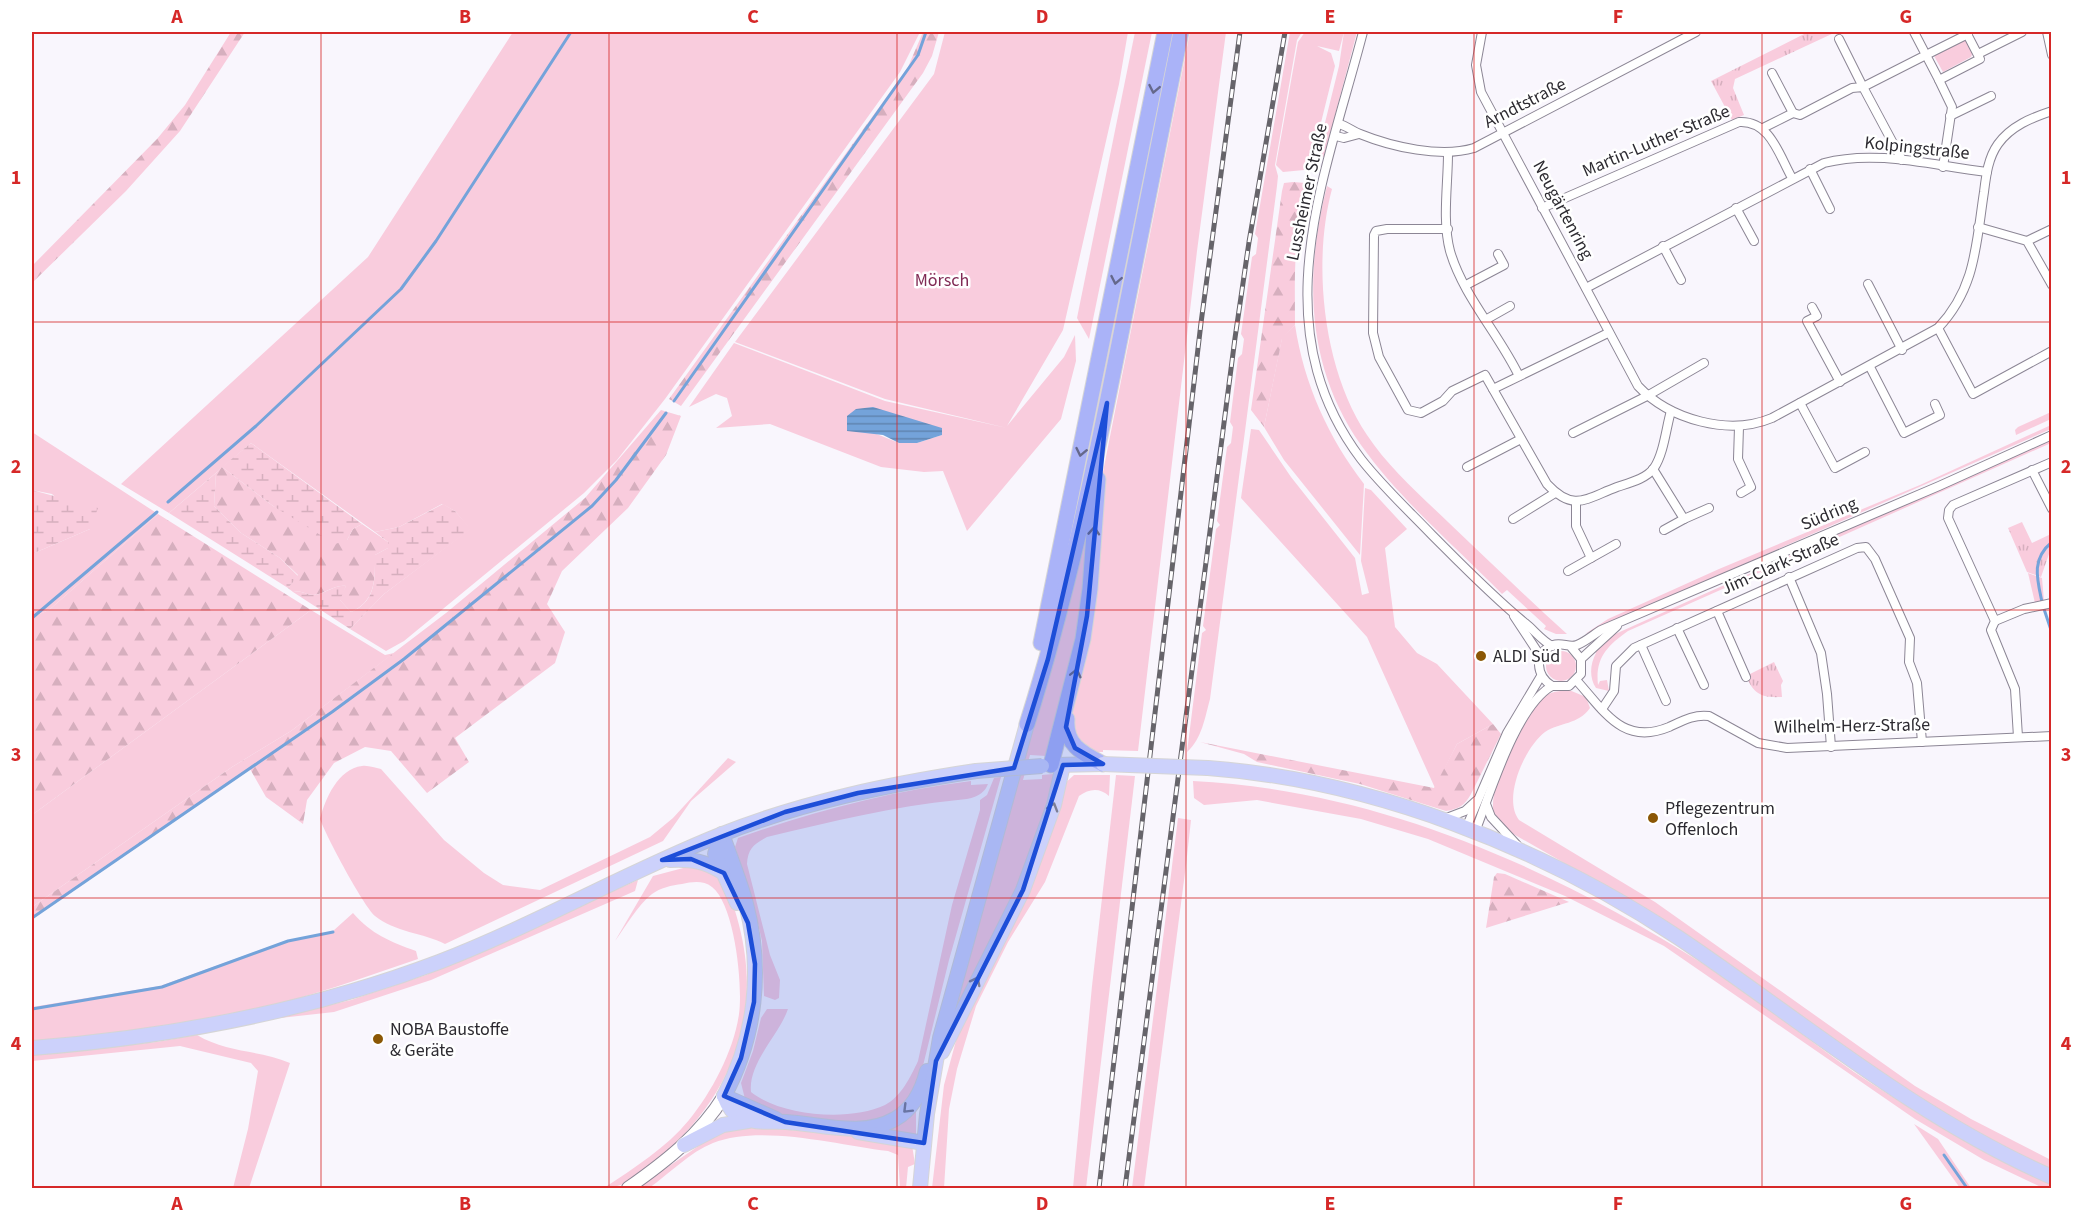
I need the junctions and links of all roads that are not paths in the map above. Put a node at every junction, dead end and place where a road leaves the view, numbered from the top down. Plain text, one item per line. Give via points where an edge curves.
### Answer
1 (1165, 32) edge
2 (1181, 32) edge
3 (1363, 32) edge
4 (1482, 32) edge
5 (1696, 32) edge
6 (1914, 32) edge
7 (2022, 32) edge
8 (2047, 32) edge
9 (1967, 33) edge
10 (1839, 39) dead end
11 (1977, 54) junction
12 (1926, 55) junction
13 (2052, 55) edge
14 (1772, 73) dead end
15 (1939, 80) junction
16 (1863, 87) junction
17 (1991, 96) dead end
18 (2052, 111) edge
19 (1793, 113) junction
20 (1950, 116) junction
21 (1339, 124) junction
22 (1763, 128) junction
23 (1504, 133) junction
24 (1359, 134) junction
25 (1336, 136) junction
26 (1448, 154) junction
27 (1902, 160) junction
28 (1943, 167) junction
29 (1810, 169) junction
30 (1987, 172) junction
31 (1792, 178) junction
32 (1542, 208) junction
33 (1736, 208) junction
34 (1830, 209) dead end
35 (1978, 227) junction
36 (1448, 229) junction
37 (2052, 229) edge
38 (1754, 241) dead end
39 (2027, 241) junction
40 (1663, 246) junction
41 (1498, 254) dead end
42 (1681, 280) dead end
43 (2051, 281) edge
44 (1868, 284) dead end
45 (1466, 285) junction
46 (1586, 288) junction
47 (1510, 306) dead end
48 (1812, 307) dead end
49 (1486, 319) junction
50 (1938, 328) junction
51 (1608, 333) junction
52 (1902, 350) junction
53 (2052, 351) edge
54 (1704, 363) dead end
55 (1870, 367) junction
56 (1519, 376) junction
57 (1840, 382) junction
58 (1493, 388) junction
59 (1647, 396) junction
60 (1107, 403) junction
61 (1800, 403) junction
62 (1935, 404) dead end
63 (1671, 411) junction
64 (1739, 427) junction
65 (1573, 433) dead end
66 (2052, 435) edge
67 (1521, 439) junction
68 (1865, 452) dead end
69 (2052, 462) edge
70 (1467, 466) dead end
71 (1653, 469) junction
72 (2032, 470) junction
73 (1555, 493) junction
74 (1741, 493) dead end
75 (1576, 501) junction
76 (1709, 508) dead end
77 (2052, 509) edge
78 (1513, 519) dead end
79 (1684, 519) junction
80 (1664, 530) dead end
81 (1616, 544) dead end
82 (1591, 558) junction
83 (1568, 571) dead end
84 (1789, 577) junction
85 (2052, 603) edge
86 (1716, 611) junction
87 (1513, 613) junction
88 (1995, 621) junction
89 (1619, 623) junction
90 (1677, 628) junction
91 (1641, 645) junction
92 (1552, 646) junction
93 (1571, 647) junction
94 (1541, 657) junction
95 (1581, 659) junction
96 (1541, 676) junction
97 (1746, 677) dead end
98 (1577, 681) junction
99 (1704, 685) dead end
100 (1552, 687) junction
101 (1666, 701) dead end
102 (1067, 707) junction
103 (1602, 709) junction
104 (1027, 724) junction
105 (2052, 736) edge
106 (2018, 738) junction
107 (1922, 742) junction
108 (1831, 747) junction
109 (1103, 764) junction
110 (1052, 765) junction
111 (1477, 801) junction
112 (1486, 804) junction
113 (1440, 819) junction
114 (1471, 830) junction
115 (722, 834) junction
116 (1527, 854) junction
117 (663, 860) junction
118 (724, 873) junction
119 (748, 923) junction
120 (940, 1038) junction
121 (32, 1048) edge
122 (936, 1061) junction
123 (724, 1096) junction
124 (751, 1120) junction
125 (785, 1122) junction
126 (848, 1129) junction
127 (924, 1143) junction
128 (684, 1145) junction
129 (2052, 1178) edge
130 (628, 1188) edge
131 (920, 1188) edge

1 -> 104 highway
2 - 60 highway
3 - 21 street, Lussheimer Straße
4 - 23 street, Neugärtenring via 1476,65 1478,80
5 - 23 street, Arndtstraße
6 - 12 street
7 - 11 street
8 - 13 street
9 - 11 street
9 - 12 street
10 - 16 street
11 - 15 street via 1980,59
12 - 15 street
12 - 16 street
14 - 19 street
15 - 20 street via 1952,106
16 - 19 street via 1852,88 1800,115
16 - 27 street
17 - 20 street
18 - 30 street, Neugärtenring via 2029,118 2002,138
19 - 22 street
20 - 28 street
21 - 24 street, Arndtstraße
21 - 25 street, Lussheimer Straße
22 - 31 street
22 - 32 street, Martin-Luther-Straße via 1738,122
23 - 26 street, Arndtstraße via 1474,148
23 - 32 street, Neugärtenring
24 - 25 street, Arndtstraße
24 - 26 street, Arndtstraße
25 - 87 street, Lussheimer Straße via 1307,267 1308,326 1321,386 1346,436 1380,481
26 - 36 street
27 - 28 street, Kolpingstraße
27 - 29 street, Kolpingstraße via 1860,157
28 - 30 street, Kolpingstraße
29 - 31 street, Kolpingstraße
29 - 34 street
30 - 35 street, Neugärtenring
31 - 33 street, Kolpingstraße
32 - 46 street, Neugärtenring
33 - 38 street
33 - 40 street, Kolpingstraße
35 - 39 street
35 - 50 street, Neugärtenring via 1968,284 1956,310
36 - 45 street via 1450,251
36 - 58 street via 1376,231 1375,345 1405,406 1416,414 1485,375
37 - 39 street
39 - 43 street
40 - 42 street
40 - 46 street, Kolpingstraße
41 - 45 street via 1504,265
44 - 52 street
45 - 49 street
46 - 51 street, Neugärtenring
47 - 49 street
48 - 57 street via 1817,316 1808,321
49 - 56 street
50 - 52 street, Neugärtenring
50 - 53 street via 1973,394
51 - 56 street
51 - 59 street, Neugärtenring
52 - 55 street, Neugärtenring
54 - 59 street
55 - 57 street, Neugärtenring
55 - 62 street via 1904,433 1940,415
56 - 58 street
57 - 61 street, Neugärtenring
58 - 67 street
59 - 63 street, Neugärtenring
59 - 65 street
102 -> 60 highway via 1087,616
60 - 104 highway via 1059,616
61 - 64 street, Neugärtenring via 1756,424
61 - 68 street via 1835,468
63 - 64 street, Neugärtenring
63 - 71 street
64 - 74 street via 1738,459 1751,487
66 - 89 street, Südring
67 - 70 street
67 - 73 street
69 - 72 street
71 - 75 street via 1637,481 1591,500
71 - 79 street
72 - 77 street
72 - 88 street via 1949,510 1948,518
73 - 75 street
73 - 78 street
75 - 82 street via 1576,526
76 - 79 street
79 - 80 street
81 - 82 street
82 - 83 street
84 - 86 street, Jim-Clark-Straße
84 - 107 street, Jim-Clark-Straße via 1857,548 1866,548 1875,559 1910,638 1909,662 1917,683
84 - 108 street via 1821,654
85 - 88 street
86 - 90 street, Jim-Clark-Straße
86 - 97 street, Jim-Clark-Straße
87 - 92 street, Lussheimer Straße
87 - 94 street, Lussheimer Straße
88 - 106 street via 1991,630 2015,689
89 - 93 street, Südring
89 - 95 street, Südring
90 - 91 street, Jim-Clark-Straße
90 - 99 street
91 - 101 street
91 - 103 street, Jim-Clark-Straße via 1628,652 1616,666 1614,691
92 - 93 street, Südring
92 - 94 street
93 - 95 street
94 - 96 street
95 - 98 street
96 - 100 street
96 - 111 street via 1507,733
98 - 100 street
98 - 103 street, Wilhelm-Herz-Straße
100 - 112 street via 1524,717
102 - 109 highway via 1068,738 1075,748
102 - 110 highway
103 - 108 street, Wilhelm-Herz-Straße via 1622,727 1641,734 1652,734 1700,715 1709,716 1758,743 1787,748
104 - 120 main road
105 - 106 street, Wilhelm-Herz-Straße
106 - 107 street, Wilhelm-Herz-Straße
107 - 108 street, Wilhelm-Herz-Straße
109 - 110 main road
109 - 113 main road, bridge via 1257,773
110 - 115 main road, bridge via 976,771 858,793
122 -> 110 main road via 1023,890 1047,826
111 - 113 street via 1465,811
111 - 114 street
112 - 114 street
112 - 116 street via 1502,832
113 - 114 main road
114 - 116 main road
115 - 117 main road
115 - 118 main road via 716,854
115 - 119 main road via 746,905
116 - 129 main road via 1629,907 1903,1095
117 - 118 main road via 691,859
117 - 121 main road via 441,961 306,1005 178,1032
118 - 119 main road
119 - 123 main road via 755,964 754,1002 749,1033
120 - 122 main road
120 -> 126 main road via 919,1094 905,1112 882,1125
122 - 127 main road
123 - 124 main road via 734,1113
123 - 125 main road
123 - 128 street
124 - 125 main road
124 - 128 main road via 723,1125
125 - 126 main road
126 - 127 main road
127 - 131 main road
128 - 130 street

